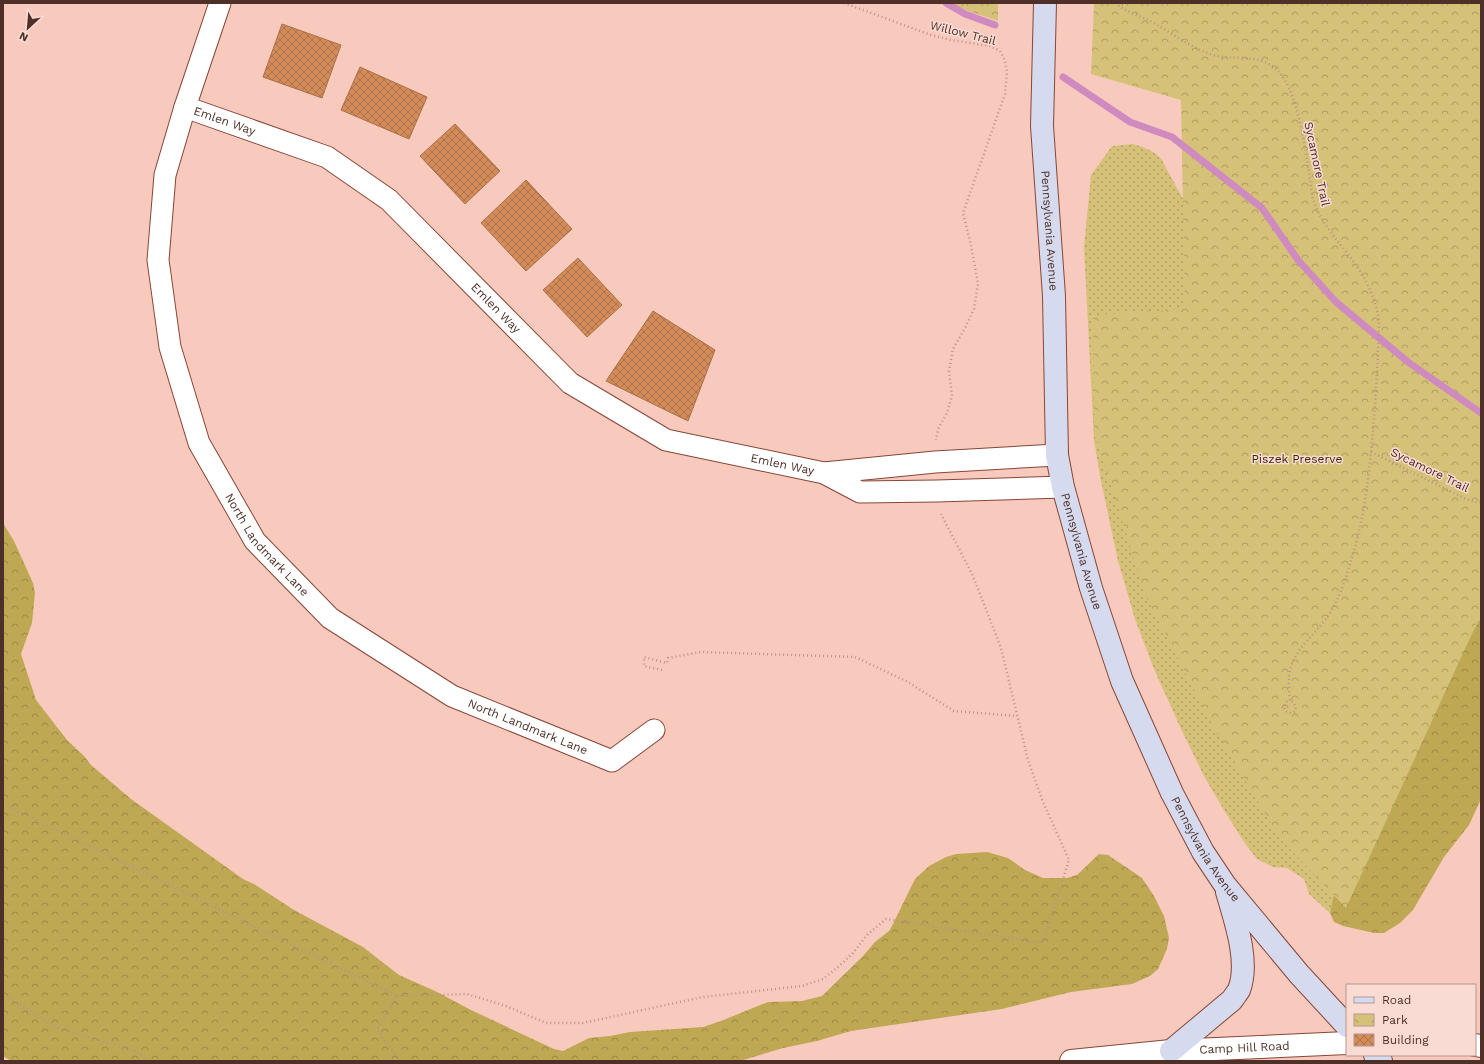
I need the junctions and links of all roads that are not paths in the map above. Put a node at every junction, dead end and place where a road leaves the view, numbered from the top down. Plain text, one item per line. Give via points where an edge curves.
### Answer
1 (220, 3) edge
2 (1045, 3) edge
3 (185, 107) junction
4 (1057, 456) junction
5 (824, 473) junction
6 (1063, 488) junction
7 (654, 730) dead end
8 (1226, 886) junction
9 (1346, 1025) edge
10 (1346, 1043) edge
11 (1171, 1051) junction
12 (1071, 1061) edge

1 - 3 street
2 - 4 main road, Pennsylvania Avenue via 1042,126 1054,296
3 - 5 street, Emlen Way via 327,157 389,200 570,383 666,440
3 - 7 street, North Landmark Lane via 165,175 158,260 170,347 199,443 255,541 330,618 452,696 612,761
4 - 5 street, Emlen Way via 935,462
4 - 6 main road, Pennsylvania Avenue
5 - 6 street, Emlen Way via 860,492
6 - 8 main road, Pennsylvania Avenue via 1091,588 1122,681 1172,793 1203,852
8 - 9 main road, Pennsylvania Avenue via 1299,974
8 - 11 main road via 1242,947 1239,990 1232,1000
10 - 11 street, Camp Hill Road
11 - 12 street, Camp Hill Road

